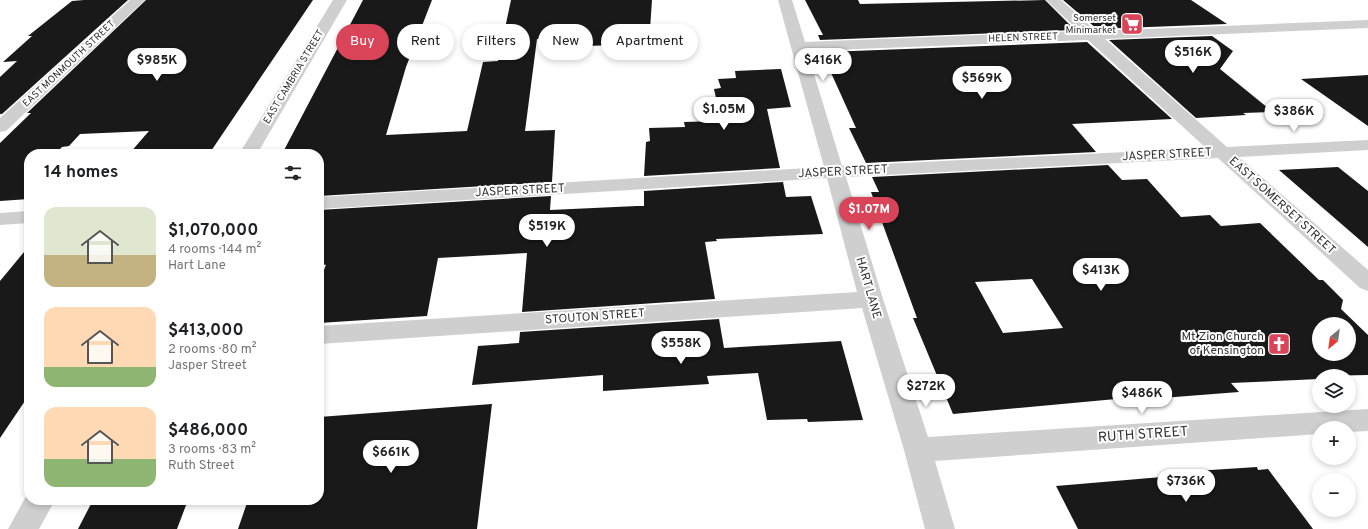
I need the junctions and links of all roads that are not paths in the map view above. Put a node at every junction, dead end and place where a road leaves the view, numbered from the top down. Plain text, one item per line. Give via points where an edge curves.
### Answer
1 (138, 0) edge
2 (340, 0) edge
3 (785, 0) edge
4 (1053, 0) edge
5 (1361, 24) edge
6 (1368, 33) edge
7 (1091, 36) junction
8 (798, 47) junction
9 (0, 127) edge
10 (1368, 145) edge
11 (251, 149) edge
12 (1222, 152) junction
13 (835, 172) junction
14 (324, 203) edge
15 (24, 217) edge
16 (0, 219) edge
17 (1368, 283) edge
18 (871, 299) junction
19 (324, 335) edge
20 (1368, 420) edge
21 (918, 450) junction
22 (37, 505) edge
23 (23, 529) edge
24 (940, 529) edge

1 - 9 street, EAST MONMOUTH STREET
2 - 11 street, EAST CAMBRIA STREET
3 - 8 street, HART LANE
4 - 7 street, EAST SOMERSET STREET
5 - 6 street
5 - 7 street, HELEN STREET
7 - 8 street, HELEN STREET
7 - 12 street, EAST SOMERSET STREET
8 - 13 street, HART LANE
10 - 12 street, JASPER STREET
12 - 13 street, JASPER STREET
12 - 17 street, EAST SOMERSET STREET
13 - 14 street, JASPER STREET
13 - 18 street, HART LANE
15 - 16 street
18 - 19 street, STOUTON STREET
18 - 21 street, HART LANE
20 - 21 street, RUTH STREET
21 - 24 street, HART LANE
22 - 23 street

